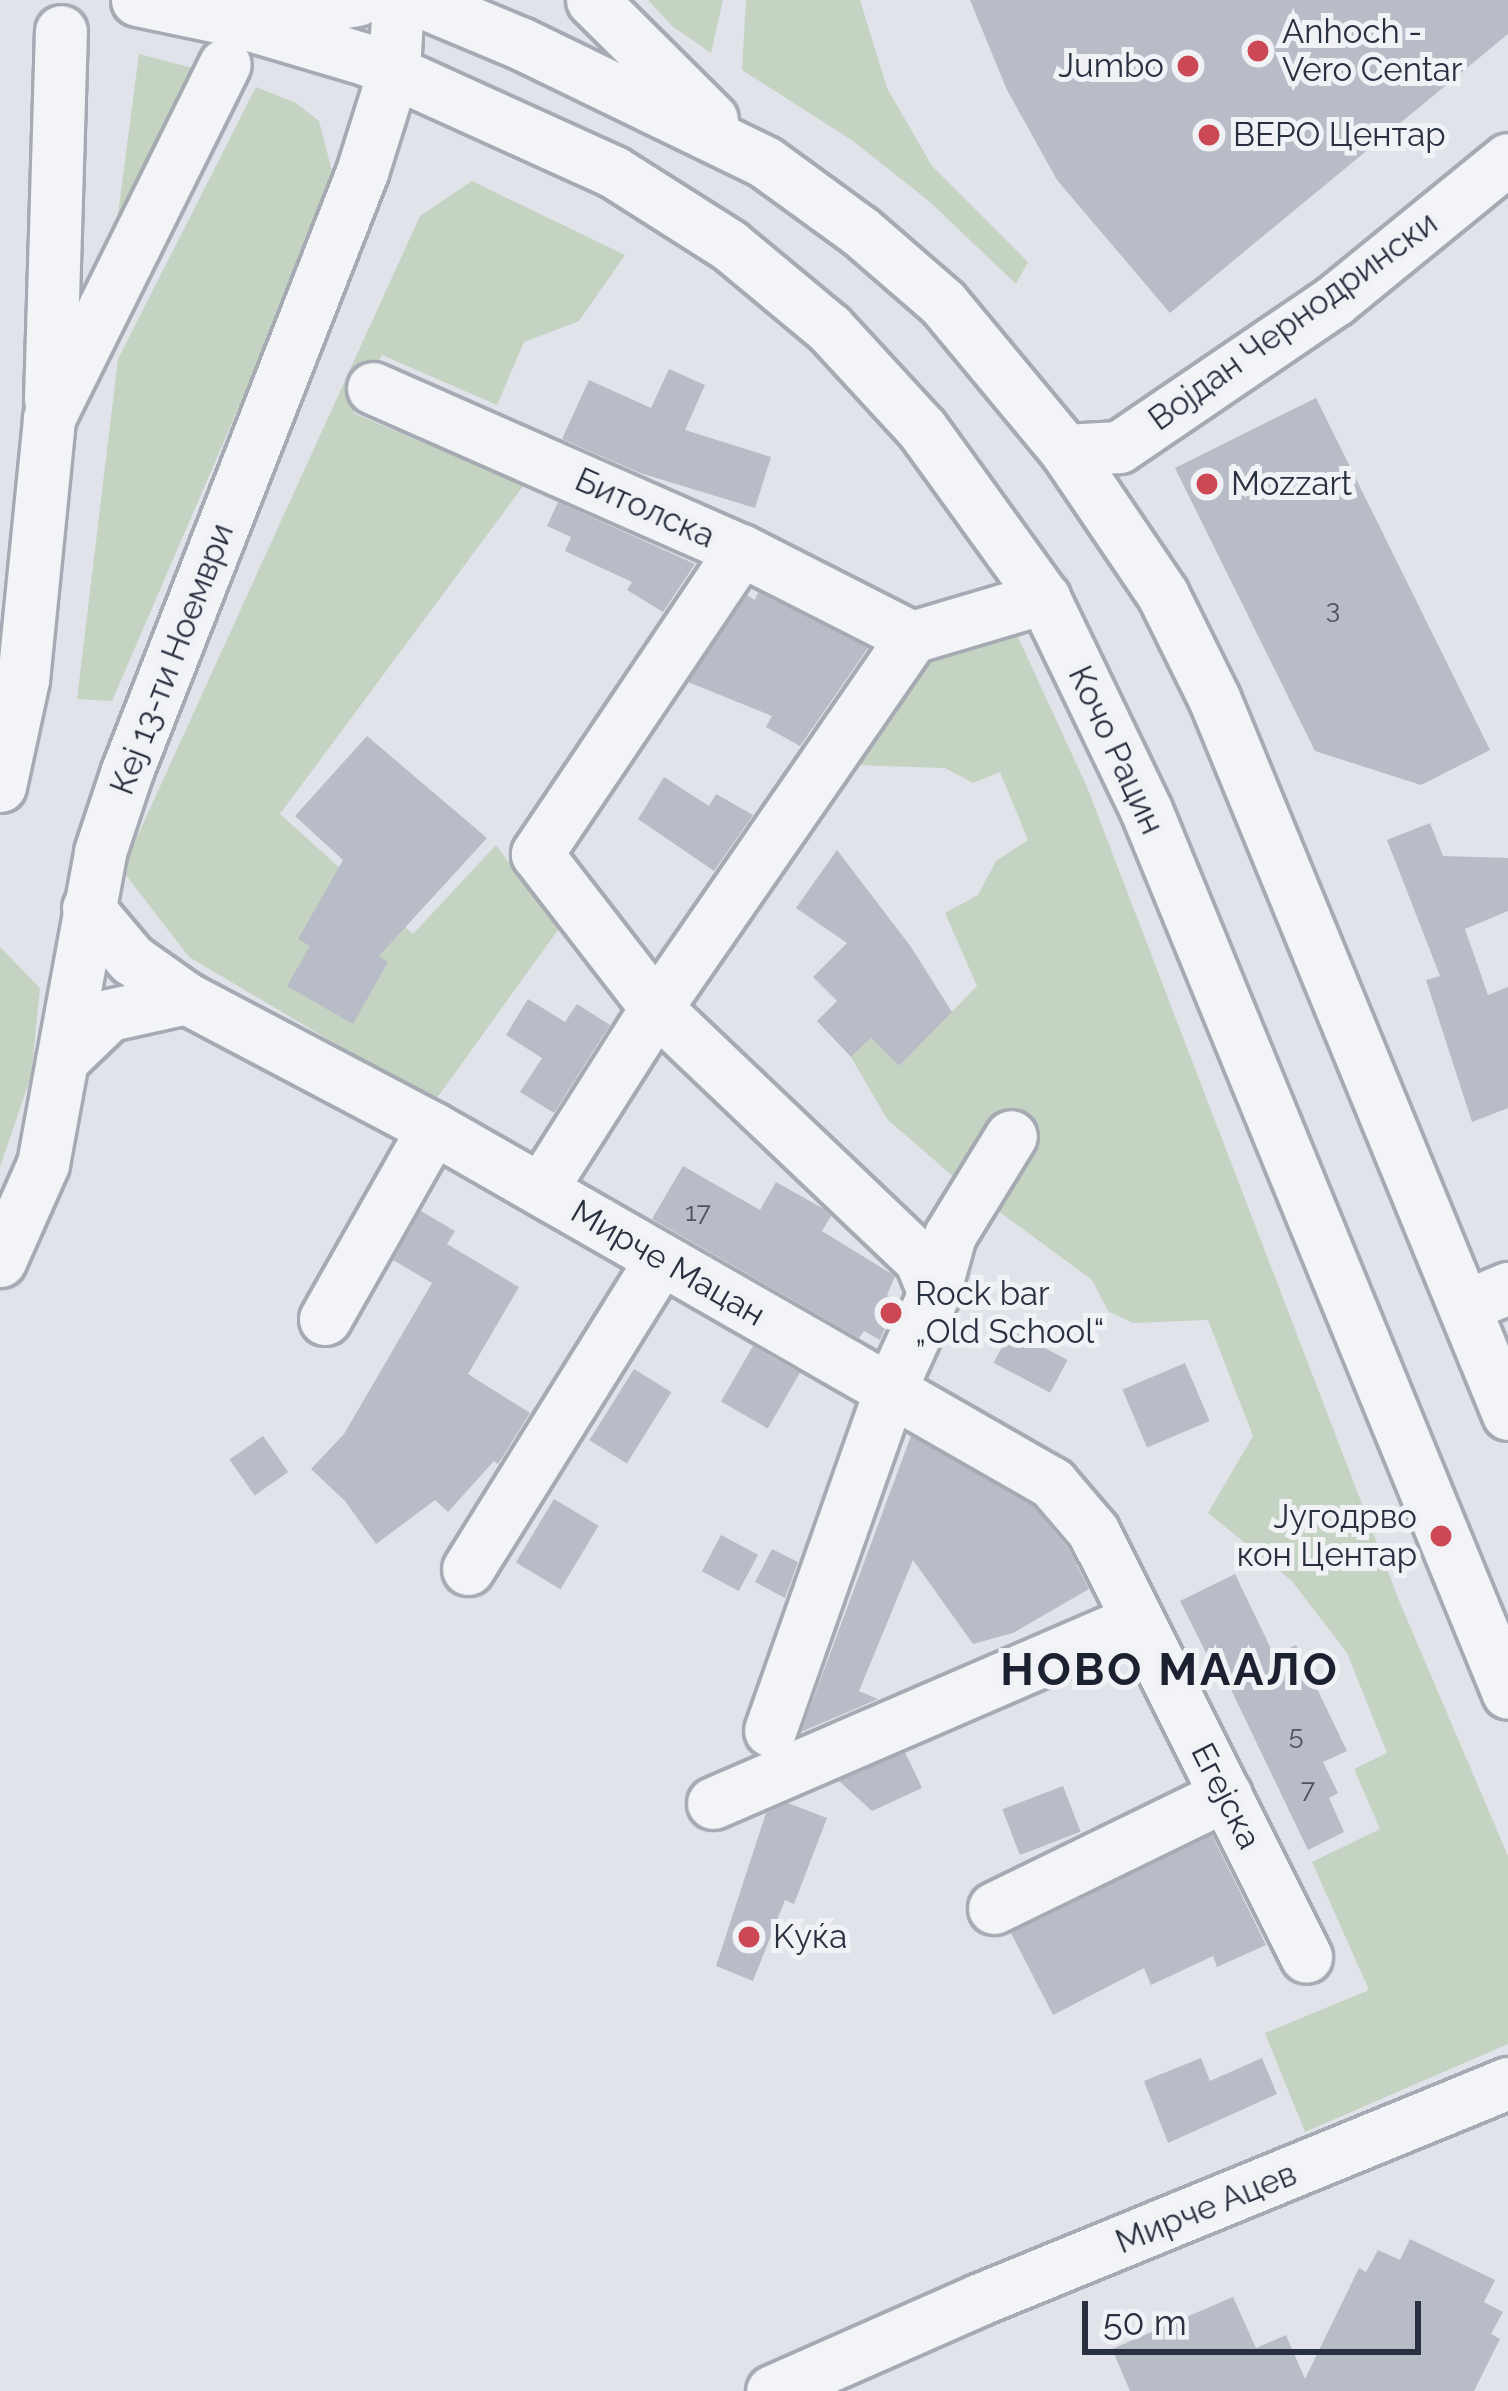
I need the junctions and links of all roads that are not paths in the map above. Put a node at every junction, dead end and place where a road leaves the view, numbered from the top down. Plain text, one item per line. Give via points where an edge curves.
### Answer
1 (137, 0) edge
2 (398, 0) edge
3 (417, 0) edge
4 (592, 0) edge
5 (338, 2) edge
6 (61, 31) dead end
7 (230, 42) junction
8 (380, 64) junction
9 (743, 148) junction
10 (1508, 159) edge
11 (373, 388) dead end
12 (49, 418) junction
13 (1065, 449) junction
14 (741, 550) junction
15 (1044, 598) junction
16 (912, 637) junction
17 (0, 786) edge
18 (88, 908) junction
19 (186, 998) junction
20 (656, 1008) junction
21 (62, 1060) junction
22 (433, 1128) junction
23 (1012, 1136) dead end
24 (541, 1189) junction
25 (661, 1259) junction
26 (0, 1261) edge
27 (934, 1293) junction
28 (1486, 1297) edge
29 (325, 1319) dead end
30 (890, 1390) junction
31 (1508, 1414) edge
32 (468, 1569) dead end
33 (1112, 1570) joint
34 (1136, 1620) junction
35 (1508, 1693) edge
36 (770, 1731) dead end
37 (1226, 1795) junction
38 (713, 1802) dead end
39 (994, 1908) dead end
40 (1306, 1958) dead end
41 (1508, 2083) edge
42 (772, 2391) edge

1 - 7 street, Кочо Рацин
2 - 8 street, Кеј 13-ти Ноември
3 - 9 street
4 - 9 street
5 - 7 street
5 - 8 street
6 - 12 street
7 - 8 street, Кочо Рацин
7 - 12 street
8 - 15 street, Кочо Рацин via 614,172 729,245 829,328 922,429
8 - 18 street, Кеј 13-ти Ноември via 340,229 127,771
9 - 13 street via 860,231 943,303
10 - 13 street, Војдан Чернодрински via 1335,299 1119,447
11 - 14 street, Битолска
12 - 17 street via 23,680
13 - 28 street via 1163,595
14 - 16 street, Битолска
14 - 20 street via 537,854
15 - 16 street
15 - 35 street, Кочо Рацин via 1146,810
16 - 20 street
18 - 19 street, Мирче Мацан via 131,959
18 - 21 street, Кеј 13-ти Ноември
19 - 21 street via 109,1015
19 - 22 street, Мирче Мацан
20 - 24 street
20 - 27 street via 920,1259
21 - 26 street, Кеј 13-ти Ноември via 43,1164
22 - 24 street, Мирче Мацан
22 - 29 street
23 - 27 street via 950,1235
24 - 25 street, Мирче Мацан
25 - 30 street, Мирче Мацан
25 - 32 street
27 - 30 street
28 - 31 street
30 - 33 street, Мирче Мацан via 1052,1484 1078,1508
30 - 36 street
33 - 34 street, Егејска
34 - 37 street, Егејска
34 - 38 street
37 - 39 street
37 - 40 street, Егејска
41 - 42 street, Мирче Ацев

